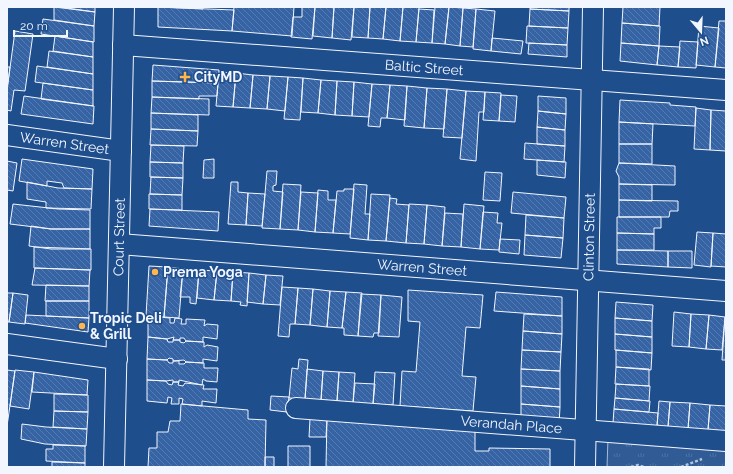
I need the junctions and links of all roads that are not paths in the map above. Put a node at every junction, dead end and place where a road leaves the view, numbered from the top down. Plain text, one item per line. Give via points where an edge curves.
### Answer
1 (124, 7) edge
2 (593, 7) edge
3 (123, 45) junction
4 (592, 79) junction
5 (726, 90) edge
6 (7, 135) edge
7 (121, 151) junction
8 (119, 244) junction
9 (587, 279) junction
10 (726, 290) edge
11 (7, 344) edge
12 (117, 359) junction
13 (296, 408) dead end
14 (585, 431) junction
15 (726, 441) edge
16 (114, 467) edge
17 (585, 467) edge

1 - 3 street, Court Street
2 - 4 street, Clinton Street
3 - 4 street, Baltic Street
3 - 7 street, Court Street
4 - 5 street, Baltic Street
4 - 9 street, Clinton Street
6 - 7 street, Warren Street
7 - 8 street, Court Street
8 - 9 street, Warren Street
8 - 12 street, Court Street
9 - 10 street, Warren Street
9 - 14 street, Clinton Street
11 - 12 street
12 - 16 street, Court Street
13 - 14 street, Verandah Place
14 - 15 street, Verandah Place
14 - 17 street, Clinton Street

